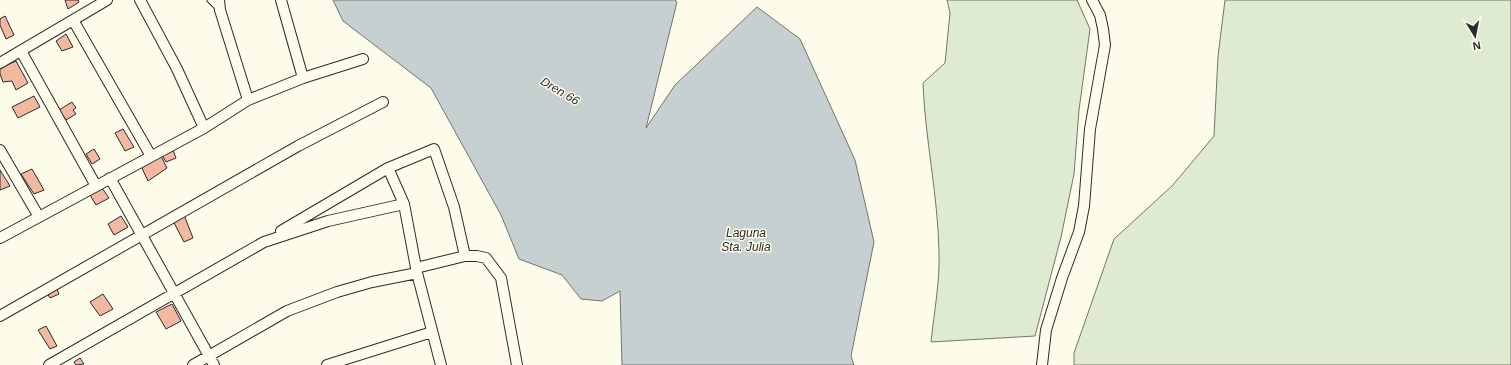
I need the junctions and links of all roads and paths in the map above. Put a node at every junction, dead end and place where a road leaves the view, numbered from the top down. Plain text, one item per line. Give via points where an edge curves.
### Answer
1 (107, 0) edge
2 (140, 0) edge
3 (210, 0) edge
4 (281, 0) edge
5 (1092, 0) edge
6 (220, 5) edge
7 (73, 20) junction
8 (21, 51) junction
9 (363, 59) dead end
10 (0, 63) edge
11 (303, 78) junction
12 (248, 100) junction
13 (383, 102) dead end
14 (204, 128) junction
15 (0, 150) edge
16 (151, 156) junction
17 (388, 168) junction
18 (110, 178) junction
19 (96, 186) junction
20 (404, 204) junction
21 (39, 217) junction
22 (142, 236) junction
23 (0, 238) edge
24 (264, 242) junction
25 (465, 256) junction
26 (417, 270) junction
27 (174, 292) junction
28 (0, 316) edge
29 (432, 332) junction
30 (209, 356) junction
31 (49, 365) edge
32 (193, 365) edge
33 (214, 365) edge
34 (327, 365) edge
35 (440, 365) edge
36 (517, 365) edge
37 (1042, 365) edge

1 - 7 street
2 - 14 street via 177,69
3 - 6 lane
4 - 11 street
5 - 37 street via 1100,15 1104,45 1090,130 1084,206 1079,232 1046,330
6 - 12 street
7 - 8 street
7 - 16 street
8 - 10 street
8 - 19 street
9 - 11 street
11 - 12 street
12 - 14 street
13 - 22 street via 298,146
14 - 16 street
15 - 21 street
16 - 18 street
17 - 20 street
17 - 24 street
17 - 25 street via 434,149 454,207
18 - 19 street
18 - 22 street
19 - 21 street
20 - 24 street via 328,221
20 - 26 street
21 - 23 street
22 - 27 street
22 - 28 street
24 - 27 street
25 - 26 street
25 - 36 street via 486,258 501,278
26 - 29 street
26 - 30 street via 337,292 287,311
27 - 30 street
27 - 31 street
29 - 34 street
29 - 35 street
30 - 32 street
30 - 33 street

